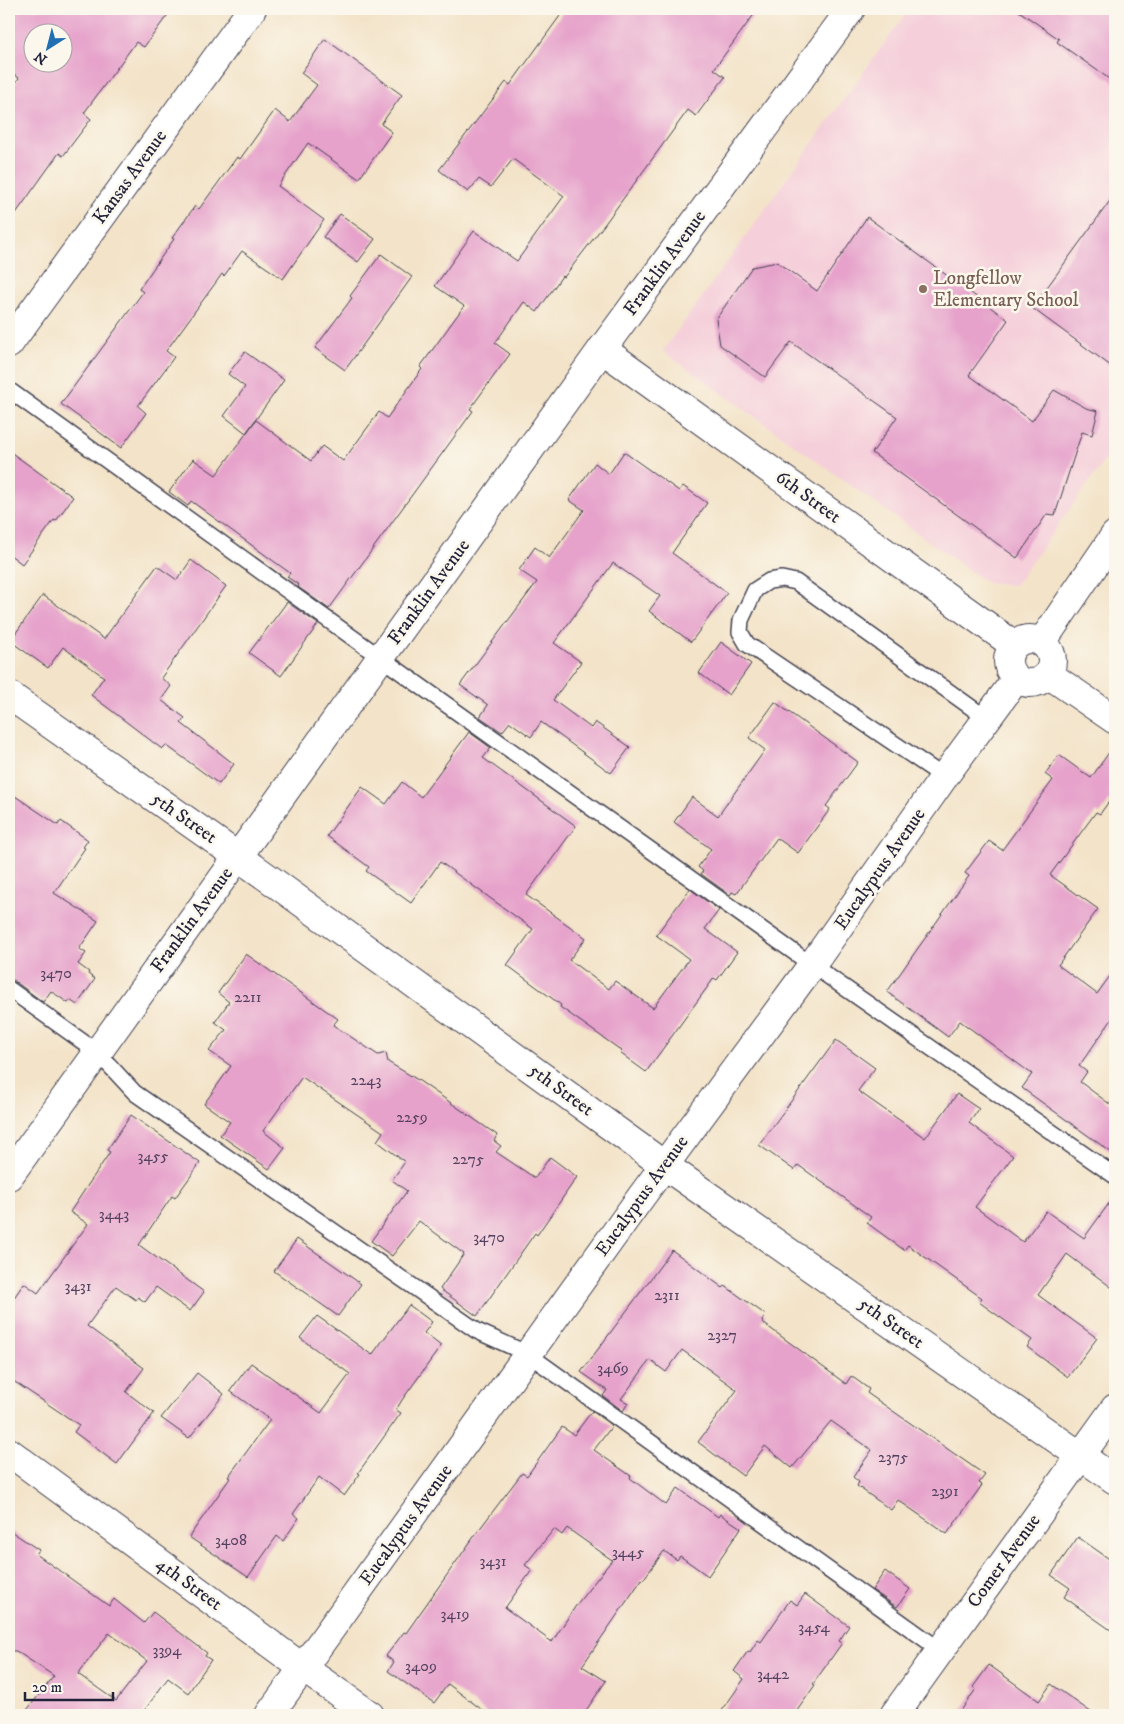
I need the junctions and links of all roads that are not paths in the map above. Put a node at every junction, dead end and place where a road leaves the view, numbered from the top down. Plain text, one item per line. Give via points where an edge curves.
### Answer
1 (252, 9) edge
2 (851, 9) edge
3 (9, 344) edge
4 (602, 349) junction
5 (9, 390) edge
6 (1115, 535) edge
7 (1042, 642) junction
8 (1014, 645) junction
9 (381, 658) junction
10 (1048, 674) junction
11 (1016, 679) junction
12 (9, 695) edge
13 (986, 718) junction
14 (1115, 720) edge
15 (944, 777) junction
16 (238, 856) junction
17 (812, 965) junction
18 (9, 989) edge
19 (98, 1052) junction
20 (664, 1165) junction
21 (9, 1176) edge
22 (1115, 1176) edge
23 (528, 1354) junction
24 (1115, 1408) edge
25 (9, 1452) edge
26 (1080, 1455) junction
27 (1115, 1480) edge
28 (940, 1650) junction
29 (303, 1668) junction
30 (269, 1715) edge
31 (370, 1715) edge
32 (894, 1715) edge

1 - 3 street, Kansas Avenue
2 - 4 street, Franklin Avenue
4 - 8 street, 6th Street
4 - 9 street, Franklin Avenue
5 - 9 lane
6 - 7 street
7 - 8 street via 1027,638
7 - 10 street via 1051,653
8 - 11 street via 1008,659
9 - 16 street, Franklin Avenue
9 - 17 lane
10 - 11 street via 1030,683
10 - 14 street
11 - 13 street, Eucalyptus Avenue
12 - 16 street, 5th Street
13 - 15 street, Eucalyptus Avenue
13 - 15 lane via 796,582 769,581 755,590 740,632 747,644
15 - 17 street, Eucalyptus Avenue
16 - 19 street, Franklin Avenue
16 - 20 street, 5th Street
17 - 20 street, Eucalyptus Avenue
17 - 22 lane
18 - 19 lane
19 - 21 street, Franklin Avenue
19 - 23 lane via 135,1093 477,1330
20 - 23 street, Eucalyptus Avenue
20 - 26 street, 5th Street
23 - 28 lane
23 - 29 street, Eucalyptus Avenue
24 - 26 street, Comer Avenue
25 - 29 street, 4th Street
26 - 27 street, 5th Street
26 - 28 street, Comer Avenue
28 - 32 street, Comer Avenue
29 - 30 street, Eucalyptus Avenue
29 - 31 street, 4th Street

